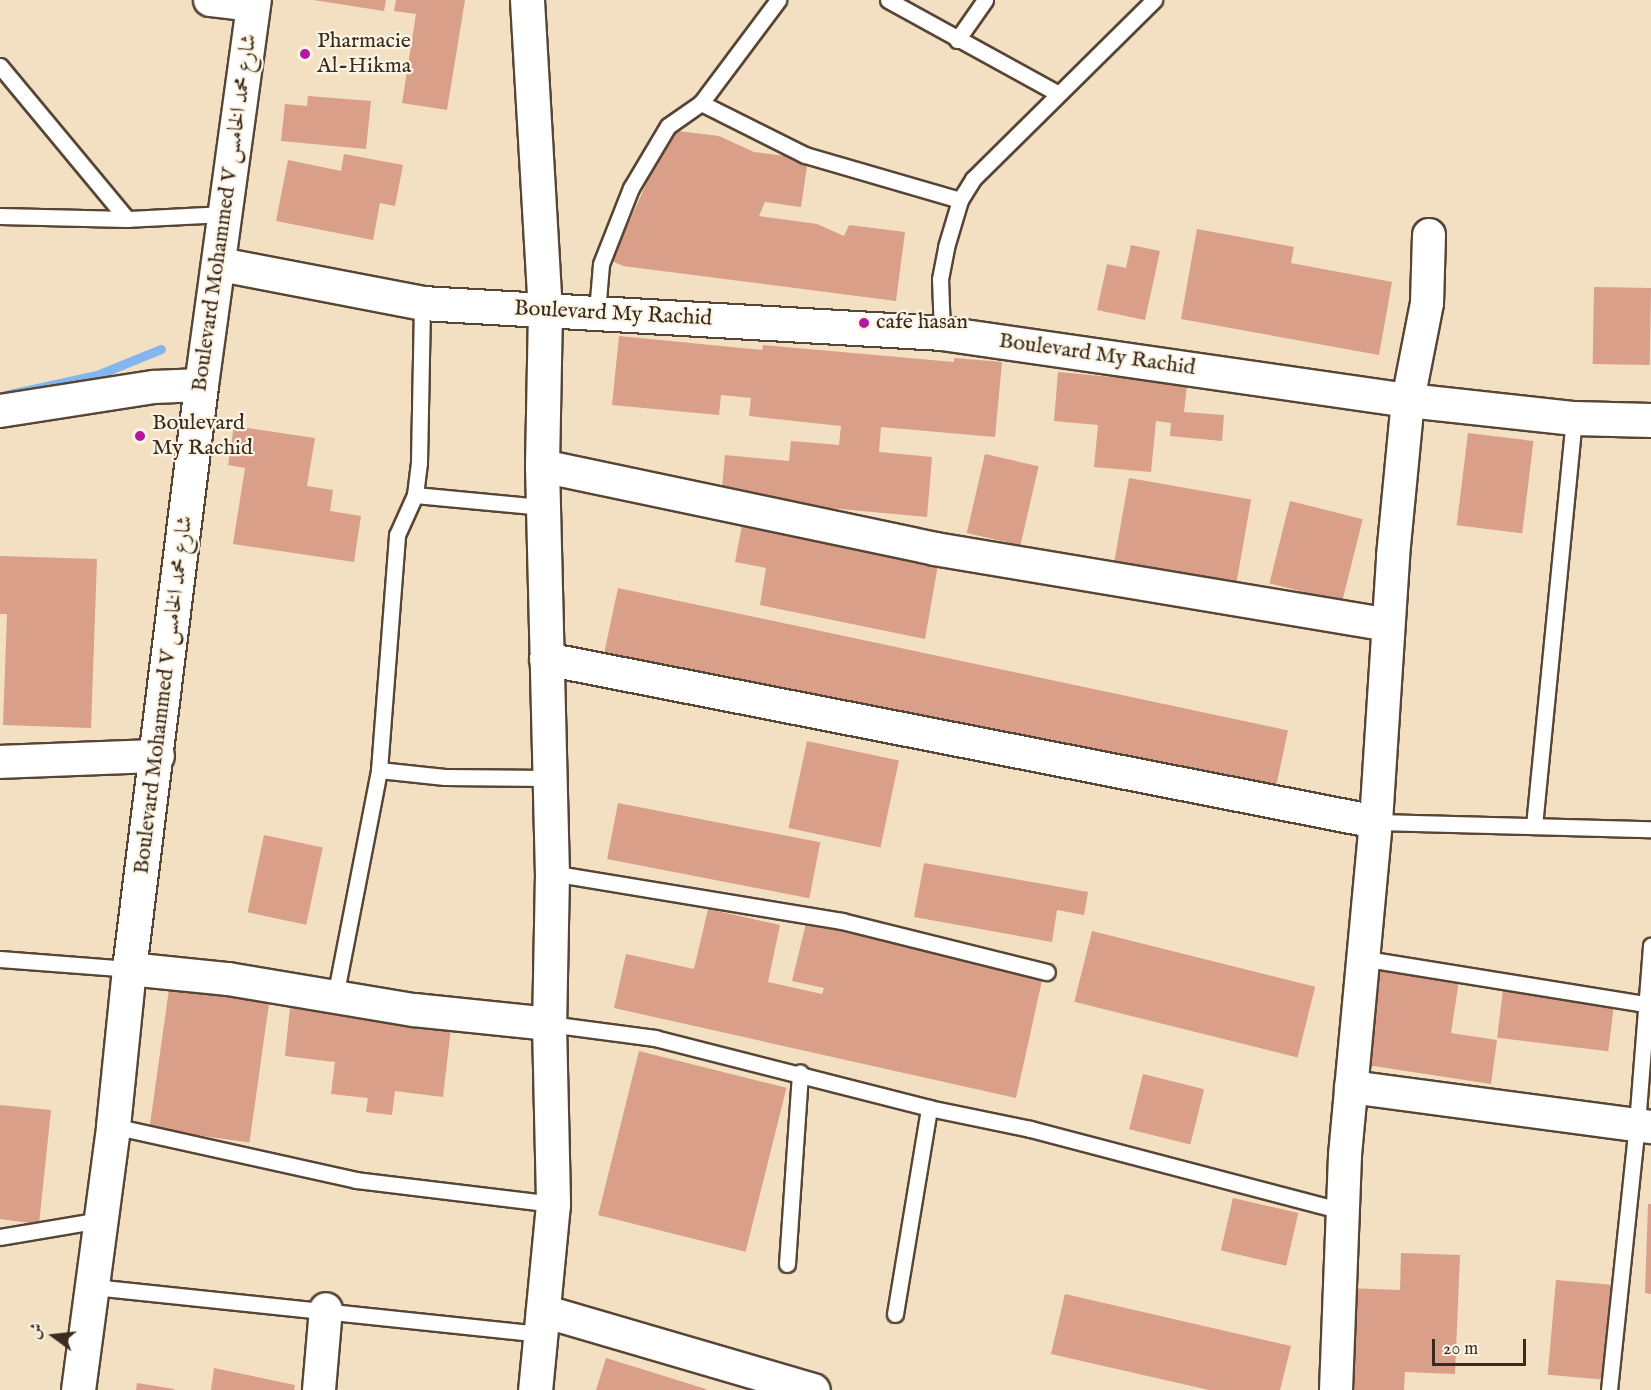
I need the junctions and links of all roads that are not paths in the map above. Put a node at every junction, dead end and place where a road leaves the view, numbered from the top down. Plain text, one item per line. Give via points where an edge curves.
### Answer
1 (210, 0) edge
2 (527, 0) edge
3 (778, 0) edge
4 (888, 0) edge
5 (985, 0) edge
6 (1154, 0) edge
7 (253, 2) edge
8 (957, 39) junction
9 (0, 66) edge
10 (1057, 93) junction
11 (701, 103) junction
12 (960, 200) junction
13 (227, 214) junction
14 (0, 216) edge
15 (127, 219) junction
16 (1430, 236) dead end
17 (220, 264) junction
18 (422, 303) junction
19 (545, 309) junction
20 (597, 312) junction
21 (942, 333) junction
22 (201, 385) junction
23 (1408, 400) junction
24 (0, 411) edge
25 (1574, 418) junction
26 (1651, 420) edge
27 (542, 466) junction
28 (415, 495) junction
29 (543, 507) junction
30 (1388, 626) junction
31 (546, 659) junction
32 (158, 756) junction
33 (0, 762) edge
34 (378, 770) junction
35 (548, 778) junction
36 (1376, 822) junction
37 (1534, 826) junction
38 (1651, 829) edge
39 (552, 873) junction
40 (1651, 946) edge
41 (1361, 958) junction
42 (0, 959) edge
43 (129, 969) junction
44 (1047, 972) dead end
45 (335, 998) junction
46 (1644, 1004) junction
47 (549, 1024) junction
48 (800, 1072) junction
49 (1351, 1087) junction
50 (929, 1108) junction
51 (1644, 1125) edge
52 (113, 1126) junction
53 (552, 1204) junction
54 (1343, 1211) junction
55 (100, 1220) junction
56 (0, 1237) edge
57 (787, 1264) dead end
58 (94, 1287) junction
59 (326, 1309) junction
60 (895, 1314) dead end
61 (542, 1322) junction
62 (78, 1390) edge
63 (319, 1390) edge
64 (535, 1390) edge
65 (814, 1390) edge
66 (1336, 1390) edge
67 (1609, 1390) edge

1 - 7 street
2 - 19 street
3 - 11 lane
4 - 8 lane
5 - 8 lane
6 - 10 lane
7 - 13 street, Boulevard Mohammed V شارع محمد الخامس
8 - 10 lane
9 - 15 lane
10 - 12 lane via 973,179
11 - 12 lane via 805,155
11 - 20 lane via 668,126 631,188 601,264
12 - 21 lane via 940,279
13 - 15 lane
13 - 17 street, Boulevard Mohammed V شارع محمد الخامس
14 - 15 lane
16 - 23 street via 1427,303
17 - 18 street, Boulevard My Rachid
17 - 22 street, Boulevard Mohammed V شارع محمد الخامس
18 - 19 street, Boulevard My Rachid
18 - 28 lane
19 - 20 street, Boulevard My Rachid
19 - 27 street
20 - 21 street, Boulevard My Rachid
21 - 23 street, Boulevard My Rachid
22 - 24 street via 143,388
22 - 32 street, Boulevard Mohammed V شارع محمد الخامس
23 - 25 street, Boulevard My Rachid
23 - 30 street
25 - 26 street, Boulevard My Rachid
25 - 37 lane
27 - 29 street
27 - 30 street via 935,549
28 - 29 lane
28 - 34 lane via 403,519 395,552
29 - 31 street
30 - 36 street
31 - 35 street
31 - 36 street
32 - 33 street
32 - 43 street, Boulevard Mohammed V شارع محمد الخامس
34 - 35 lane via 445,777
34 - 45 lane
35 - 39 street
36 - 37 lane
36 - 41 street
37 - 38 lane
39 - 44 lane via 842,921
39 - 47 street
40 - 46 lane
41 - 46 lane
41 - 49 street
42 - 43 lane
43 - 45 street via 228,979
43 - 52 street, Boulevard Mohammed V شارع محمد الخامس
45 - 47 street
46 - 51 lane
47 - 48 lane via 655,1038
47 - 53 street
48 - 50 lane
48 - 57 lane
49 - 51 street
49 - 54 street
50 - 54 lane via 1030,1129
50 - 60 lane
51 - 67 lane
52 - 53 lane via 356,1180
52 - 55 street, Boulevard Mohammed V شارع محمد الخامس
53 - 61 street
54 - 66 street
55 - 56 lane
55 - 58 street, Boulevard Mohammed V شارع محمد الخامس
58 - 59 lane
58 - 62 street, Boulevard Mohammed V شارع محمد الخامس
59 - 61 lane
59 - 63 street
61 - 64 street
61 - 65 street

